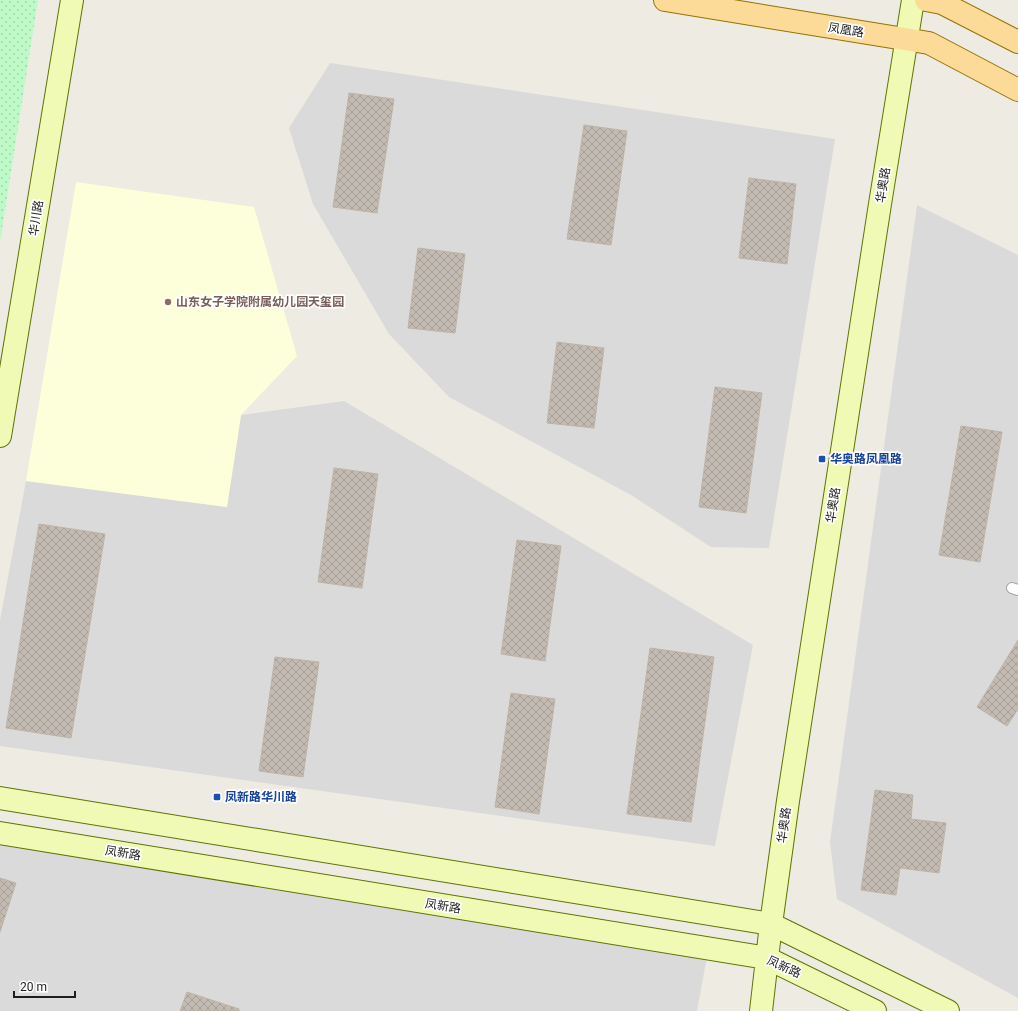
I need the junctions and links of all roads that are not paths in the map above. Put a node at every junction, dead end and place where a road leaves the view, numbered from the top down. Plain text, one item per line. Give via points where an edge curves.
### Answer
1 (72, 0) edge
2 (665, 0) edge
3 (913, 0) edge
4 (926, 0) edge
5 (907, 40) junction
6 (1018, 42) edge
7 (1018, 90) edge
8 (0, 436) edge
9 (0, 798) edge
10 (0, 833) edge
11 (771, 924) junction
12 (768, 958) junction
13 (761, 1011) edge
14 (874, 1011) edge
15 (948, 1011) edge

1 - 8 main road, 华川路
2 - 5 main road, 凤凰路
3 - 5 main road, 华奥路
4 - 6 main road via 942,3
5 - 7 main road, 凤凰路 via 929,43
5 - 11 main road, 华奥路 via 838,472
9 - 11 main road
10 - 12 main road, 凤新路
11 - 12 main road, 华奥路
11 - 15 main road
12 - 13 main road, 华奥路
12 - 14 main road, 凤新路

